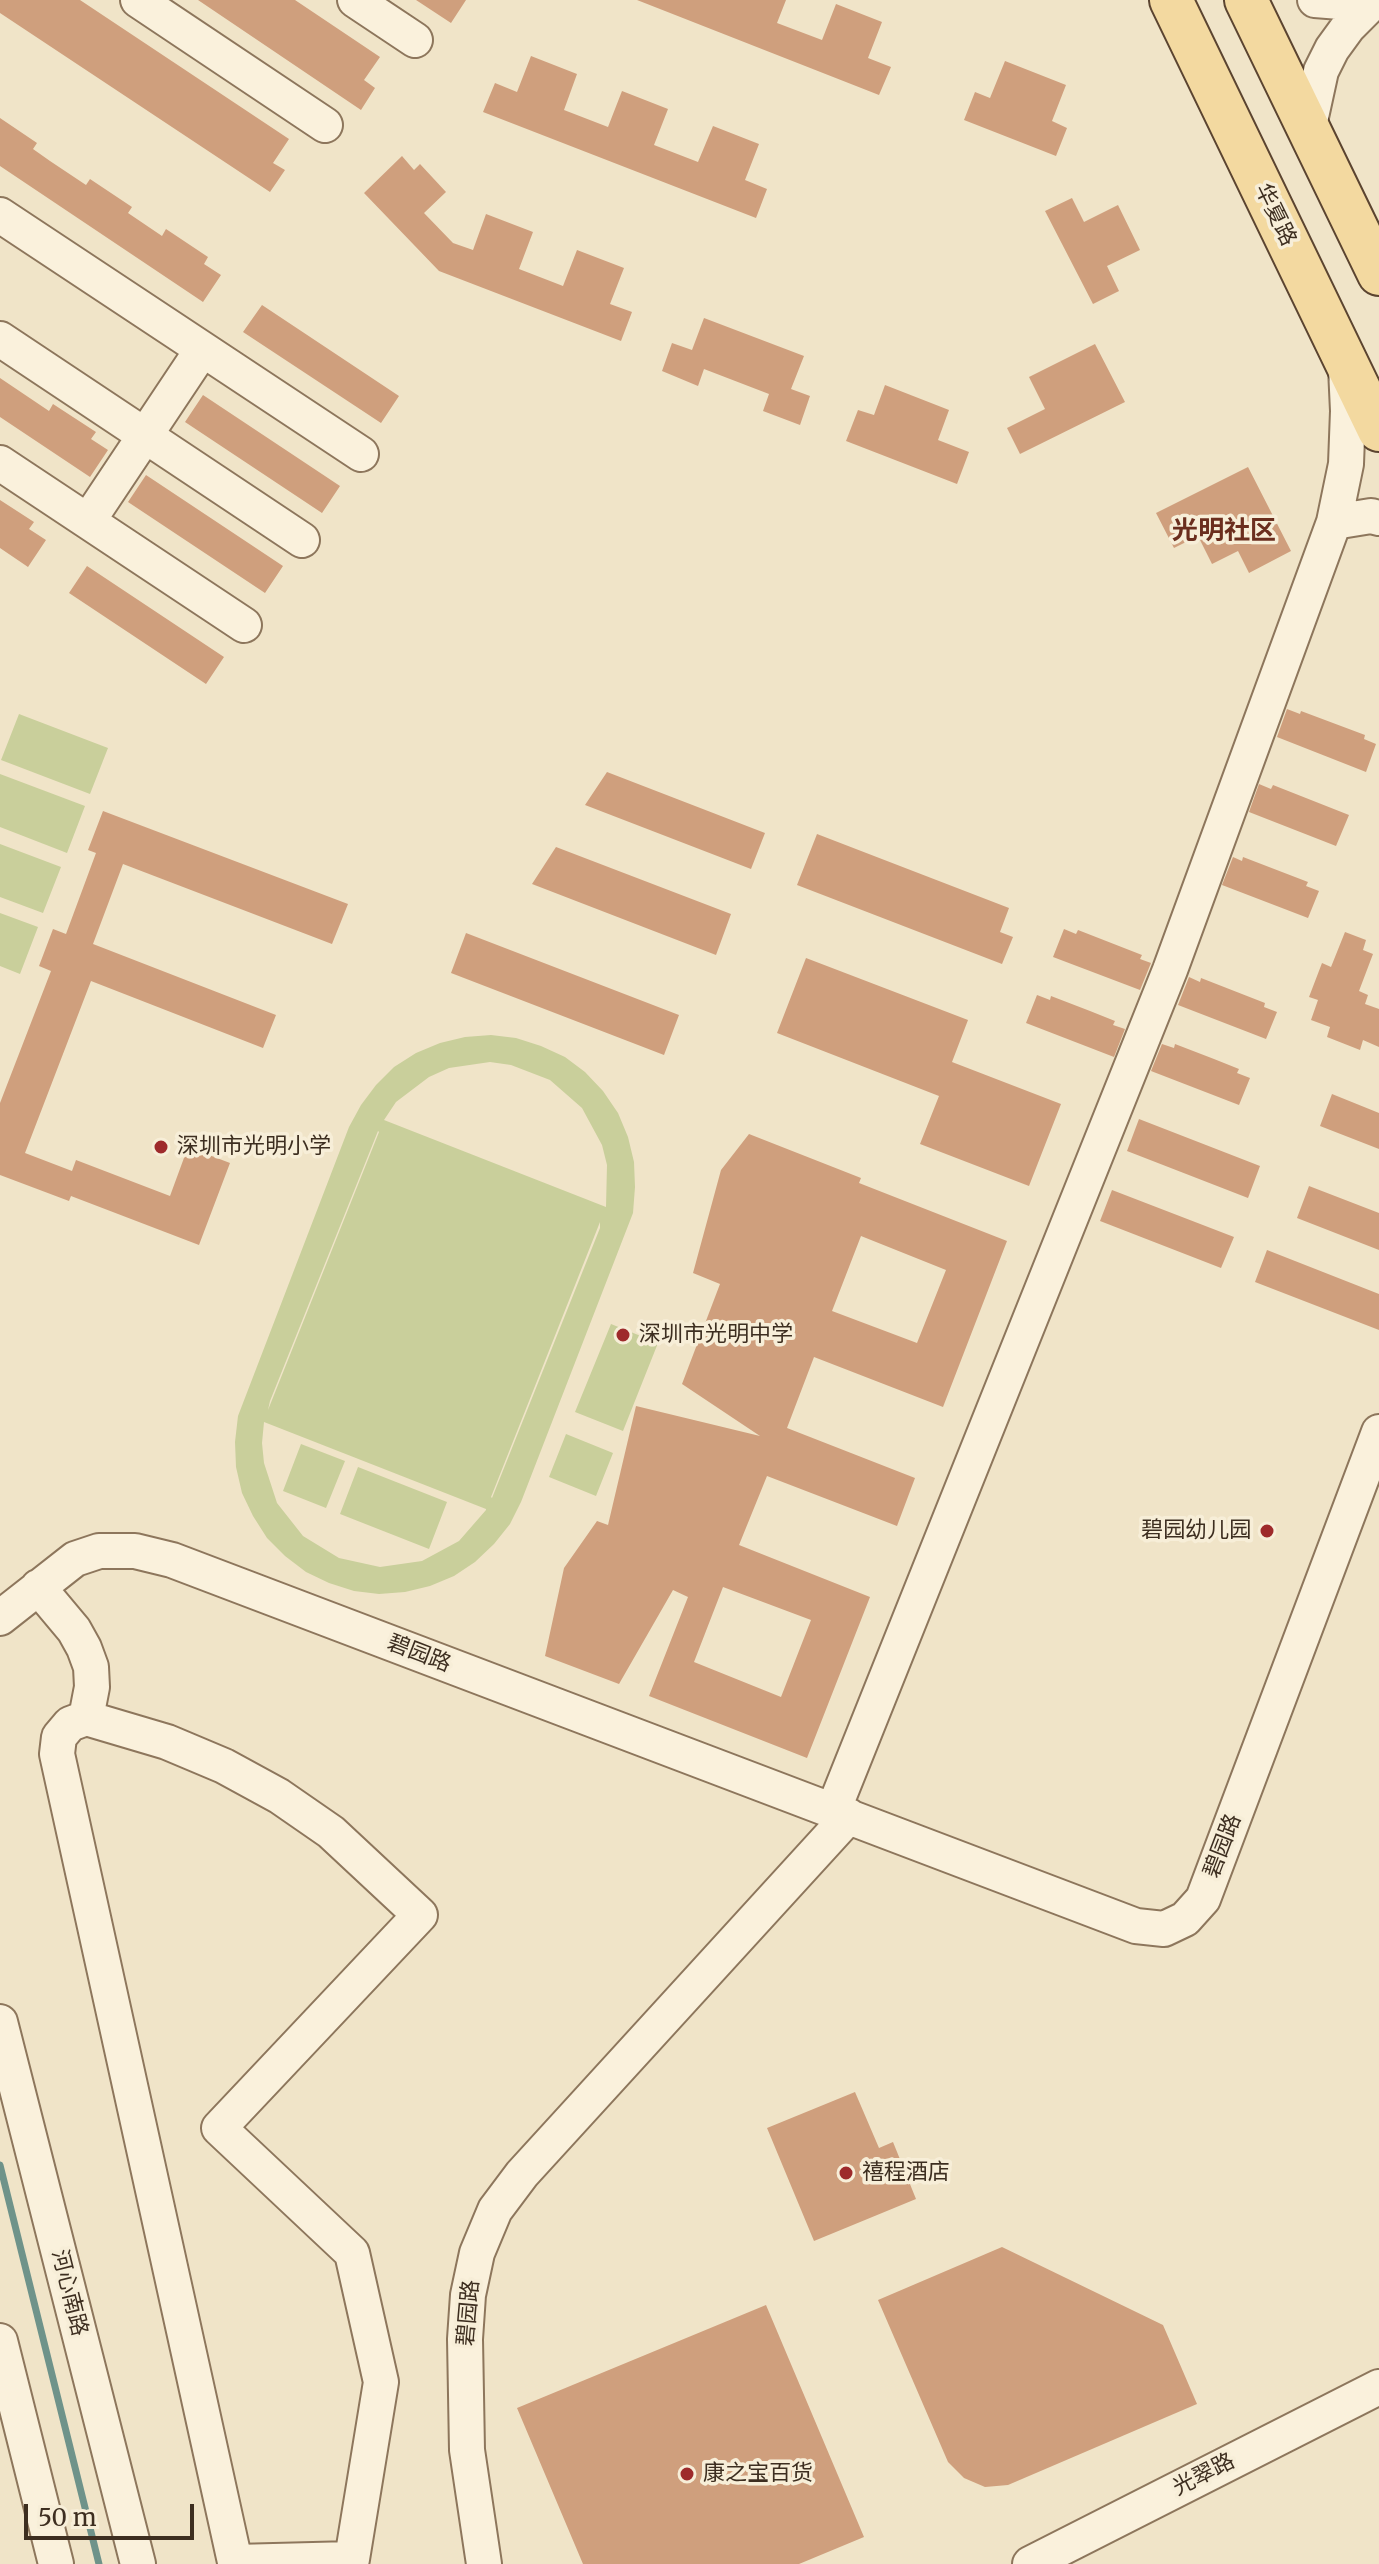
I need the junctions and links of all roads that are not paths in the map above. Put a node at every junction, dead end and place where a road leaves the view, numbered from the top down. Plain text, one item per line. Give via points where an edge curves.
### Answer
1 (138, 0) edge
2 (355, 0) edge
3 (1171, 0) edge
4 (1246, 0) edge
5 (1315, 0) edge
6 (1374, 1) edge
7 (415, 40) dead end
8 (325, 125) dead end
9 (1309, 126) junction
10 (0, 215) edge
11 (1367, 217) edge
12 (1379, 274) edge
13 (0, 339) edge
14 (202, 350) junction
15 (1345, 360) junction
16 (1379, 430) edge
17 (145, 435) junction
18 (361, 454) dead end
19 (0, 463) edge
20 (1379, 518) edge
21 (88, 521) junction
22 (1334, 522) junction
23 (302, 540) dead end
24 (244, 625) dead end
25 (1379, 1432) edge
26 (38, 1587) junction
27 (0, 1618) edge
28 (86, 1718) junction
29 (841, 1814) junction
30 (0, 2022) edge
31 (0, 2341) edge
32 (1379, 2387) edge
33 (56, 2564) edge
34 (138, 2564) edge
35 (484, 2564) edge
36 (1030, 2564) edge

1 - 8 street
2 - 7 street
3 - 15 main road, 华夏路
4 - 9 main road
5 - 6 street
6 - 9 street via 1348,27 1321,71
9 - 11 main road
10 - 14 street
11 - 12 main road
13 - 17 street
14 - 17 street
14 - 18 street
15 - 16 main road, 华夏路
15 - 22 street via 1346,464
17 - 21 street
17 - 23 street
19 - 21 street
20 - 22 street
21 - 24 street
22 - 29 street via 1170,970
25 - 29 street, 碧园路 via 1203,1899 1185,1919 1164,1929 1136,1926
26 - 27 street, 碧园路
26 - 28 street via 74,1630 91,1667
26 - 29 street, 碧园路 via 75,1559 99,1551 135,1551 172,1560
28 - 28 street via 167,1742 279,1796 331,1832 420,1915 219,2128 352,2253 381,2382 352,2559 235,2562 57,1754 59,1737 70,1724
29 - 35 street, 碧园路 via 495,2210 477,2253 465,2339 467,2450
30 - 34 street, 河心南路
31 - 33 street
32 - 36 street, 光翠路

